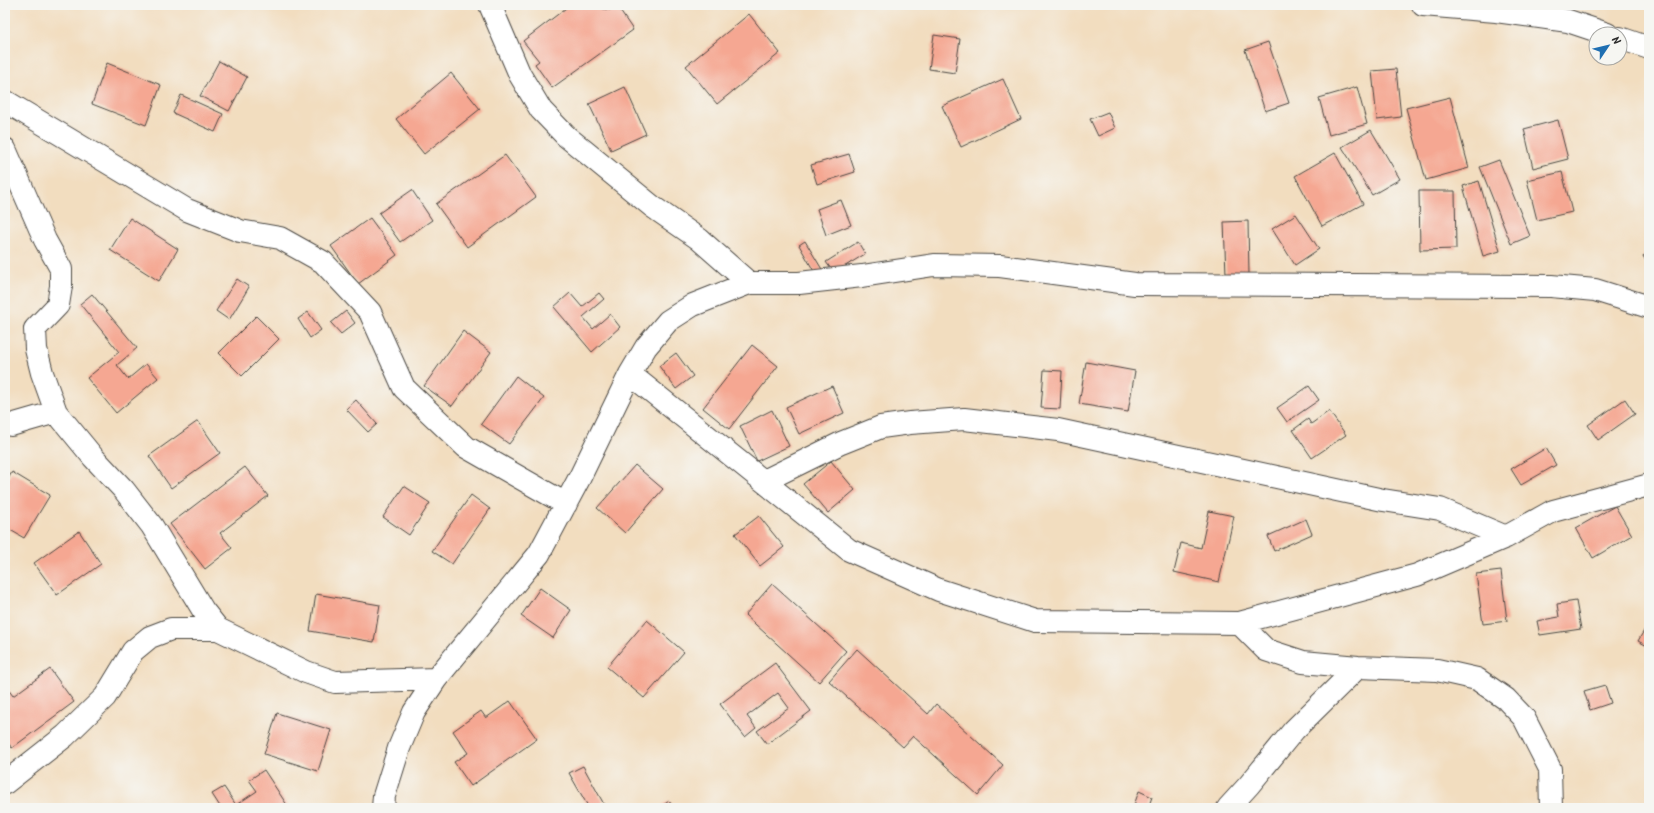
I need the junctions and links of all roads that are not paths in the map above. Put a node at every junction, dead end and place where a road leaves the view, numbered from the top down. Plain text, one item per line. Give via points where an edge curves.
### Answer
1 (490, 5) edge
2 (1424, 5) edge
3 (1495, 8) edge
4 (1588, 28) edge
5 (1628, 41) edge
6 (1649, 48) edge
7 (5, 101) edge
8 (5, 148) edge
9 (749, 283) junction
10 (1649, 307) edge
11 (630, 374) junction
12 (56, 412) junction
13 (5, 424) edge
14 (764, 481) junction
15 (1649, 485) edge
16 (566, 504) junction
17 (1506, 537) junction
18 (1239, 623) junction
19 (218, 630) junction
20 (1358, 667) junction
21 (436, 679) junction
22 (5, 783) edge
23 (383, 808) edge
24 (1228, 808) edge
25 (1551, 808) edge

1 - 9 street via 520,75 541,110 572,141 653,207 698,239
2 - 3 street
3 - 4 street via 1568,21
5 - 6 street
7 - 16 street via 187,210 240,231 280,238 324,262 370,312 404,388 466,447
8 - 12 street via 45,240 61,269 58,305 35,329 39,361
9 - 10 street via 799,283 934,265 992,266 1135,284 1551,286 1595,290
9 - 11 street via 693,305 668,321 646,347
11 - 14 street
11 - 16 street
12 - 13 street via 11,425
12 - 19 street via 138,508 202,610
14 - 17 street via 841,443 881,427 964,419 1058,430 1375,498 1440,509
14 - 18 street via 849,550 939,590 1035,621
15 - 17 street via 1553,510
16 - 21 street via 535,560
17 - 18 street via 1417,574
18 - 20 street via 1266,650 1304,662
19 - 21 street via 306,672 335,682
19 - 22 street via 170,629 150,637 133,651 105,697 64,736
20 - 24 street via 1294,730
20 - 25 street via 1437,670 1477,679 1506,699 1524,718 1550,769
21 - 23 street via 414,712 399,748 384,796

